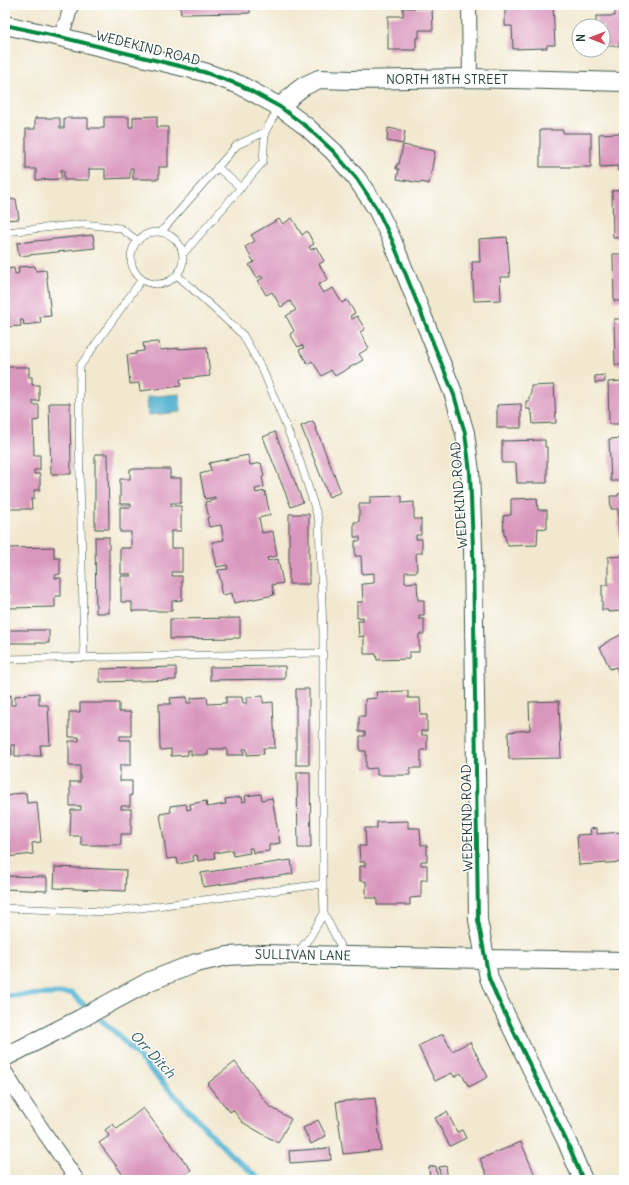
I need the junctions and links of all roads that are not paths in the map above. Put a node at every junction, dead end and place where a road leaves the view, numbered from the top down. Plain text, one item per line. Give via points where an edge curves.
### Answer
1 (71, 5) edge
2 (469, 5) edge
3 (5, 25) edge
4 (60, 37) junction
5 (470, 78) junction
6 (624, 82) edge
7 (280, 107) junction
8 (266, 132) junction
9 (217, 168) junction
10 (241, 188) junction
11 (5, 232) edge
12 (161, 232) junction
13 (138, 241) junction
14 (183, 254) junction
15 (177, 275) junction
16 (142, 279) junction
17 (323, 653) junction
18 (84, 657) junction
19 (5, 659) edge
20 (323, 884) junction
21 (5, 908) edge
22 (324, 913) junction
23 (296, 955) junction
24 (345, 956) junction
25 (486, 959) junction
26 (624, 961) edge
27 (5, 1057) edge
28 (5, 1072) edge
29 (77, 1180) edge
30 (583, 1180) edge

1 - 4 street
2 - 5 street
3 - 4 street, WEDEKIND ROAD
4 - 7 street, WEDEKIND ROAD via 204,72 240,85
5 - 6 street, NORTH 18TH STREET
5 - 7 street, NORTH 18TH STREET via 319,79 304,86
7 - 8 lane
7 - 25 street, WEDEKIND ROAD via 334,152 377,209 392,240 454,395 465,434 470,472 473,548 478,920
8 - 9 lane via 237,144
8 - 10 lane via 263,162
9 - 10 lane
9 - 12 lane
10 - 14 lane
11 - 13 lane via 83,224 120,228
12 - 13 lane via 148,233
12 - 14 lane via 178,242
13 - 16 lane via 131,256 132,265
14 - 15 lane via 182,265
15 - 16 lane via 164,283 156,284
15 - 17 lane via 243,335 264,373 299,458 319,521
16 - 18 lane via 80,366
17 - 18 lane
17 - 20 lane
18 - 19 lane
20 - 21 lane via 108,912
20 - 22 lane
22 - 23 lane
22 - 24 lane
23 - 24 street, SULLIVAN LANE
23 - 27 street, SULLIVAN LANE via 228,956 196,963 150,981
24 - 25 street, SULLIVAN LANE
25 - 26 street, SULLIVAN LANE
25 - 30 street, WEDEKIND ROAD via 489,978 496,995
28 - 29 street

